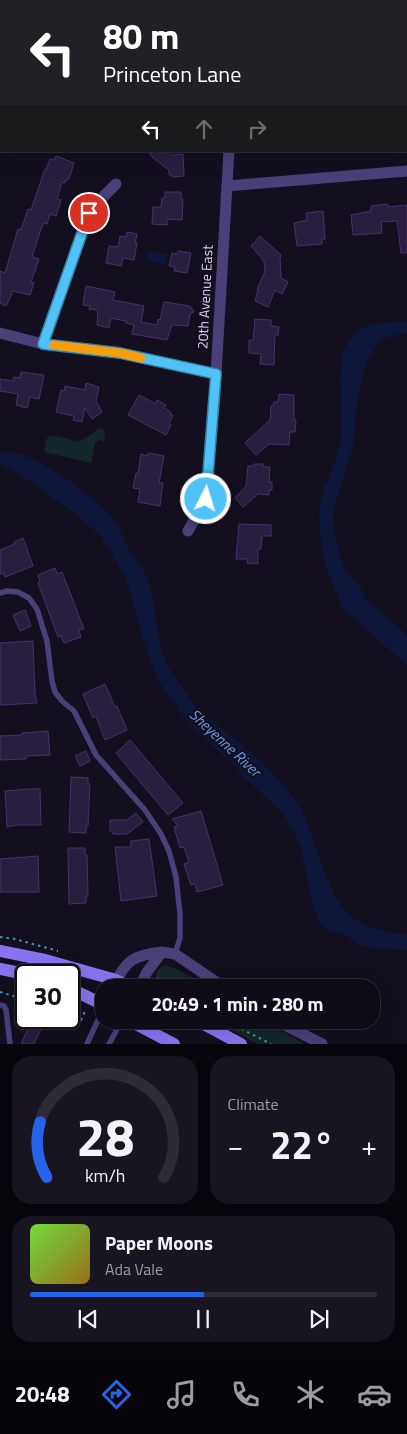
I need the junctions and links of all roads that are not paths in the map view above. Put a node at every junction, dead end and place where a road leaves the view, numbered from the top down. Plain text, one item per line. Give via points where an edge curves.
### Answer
1 (229, 152) edge
2 (407, 170) edge
3 (116, 184) dead end
4 (227, 186) junction
5 (0, 333) edge
6 (43, 344) junction
7 (216, 374) junction
8 (188, 531) dead end
9 (0, 594) edge
10 (0, 951) edge
11 (162, 952) junction
12 (174, 954) junction
13 (0, 969) edge
14 (15, 972) edge
15 (100, 979) edge
16 (117, 979) edge
17 (144, 979) edge
18 (212, 979) edge
19 (80, 994) edge
20 (95, 1001) edge
21 (0, 1005) edge
22 (95, 1026) edge
23 (117, 1029) edge
24 (145, 1029) edge
25 (213, 1029) edge
26 (293, 1029) edge
27 (10, 1044) edge
28 (87, 1044) edge
29 (109, 1044) edge
30 (174, 1044) edge
31 (241, 1044) edge
32 (322, 1044) edge

1 - 4 street, 20th Avenue East
2 - 4 street
3 - 6 street via 89,213
4 - 7 street, 20th Avenue East
5 - 6 street
6 - 7 street via 120,353
7 - 8 street, 20th Avenue East via 206,499
9 - 12 lane via 18,592 33,603 47,641 56,692 74,711 96,755 145,810 161,834 176,877 180,938
10 - 15 main road via 45,960
11 - 12 street
11 - 16 street via 142,954 128,963
11 - 17 street
12 - 18 street
13 - 14 main road
19 - 20 main road
21 - 27 lane via 6,1010
22 - 28 lane
23 - 29 lane
24 - 30 main road
25 - 31 main road
26 - 32 street

